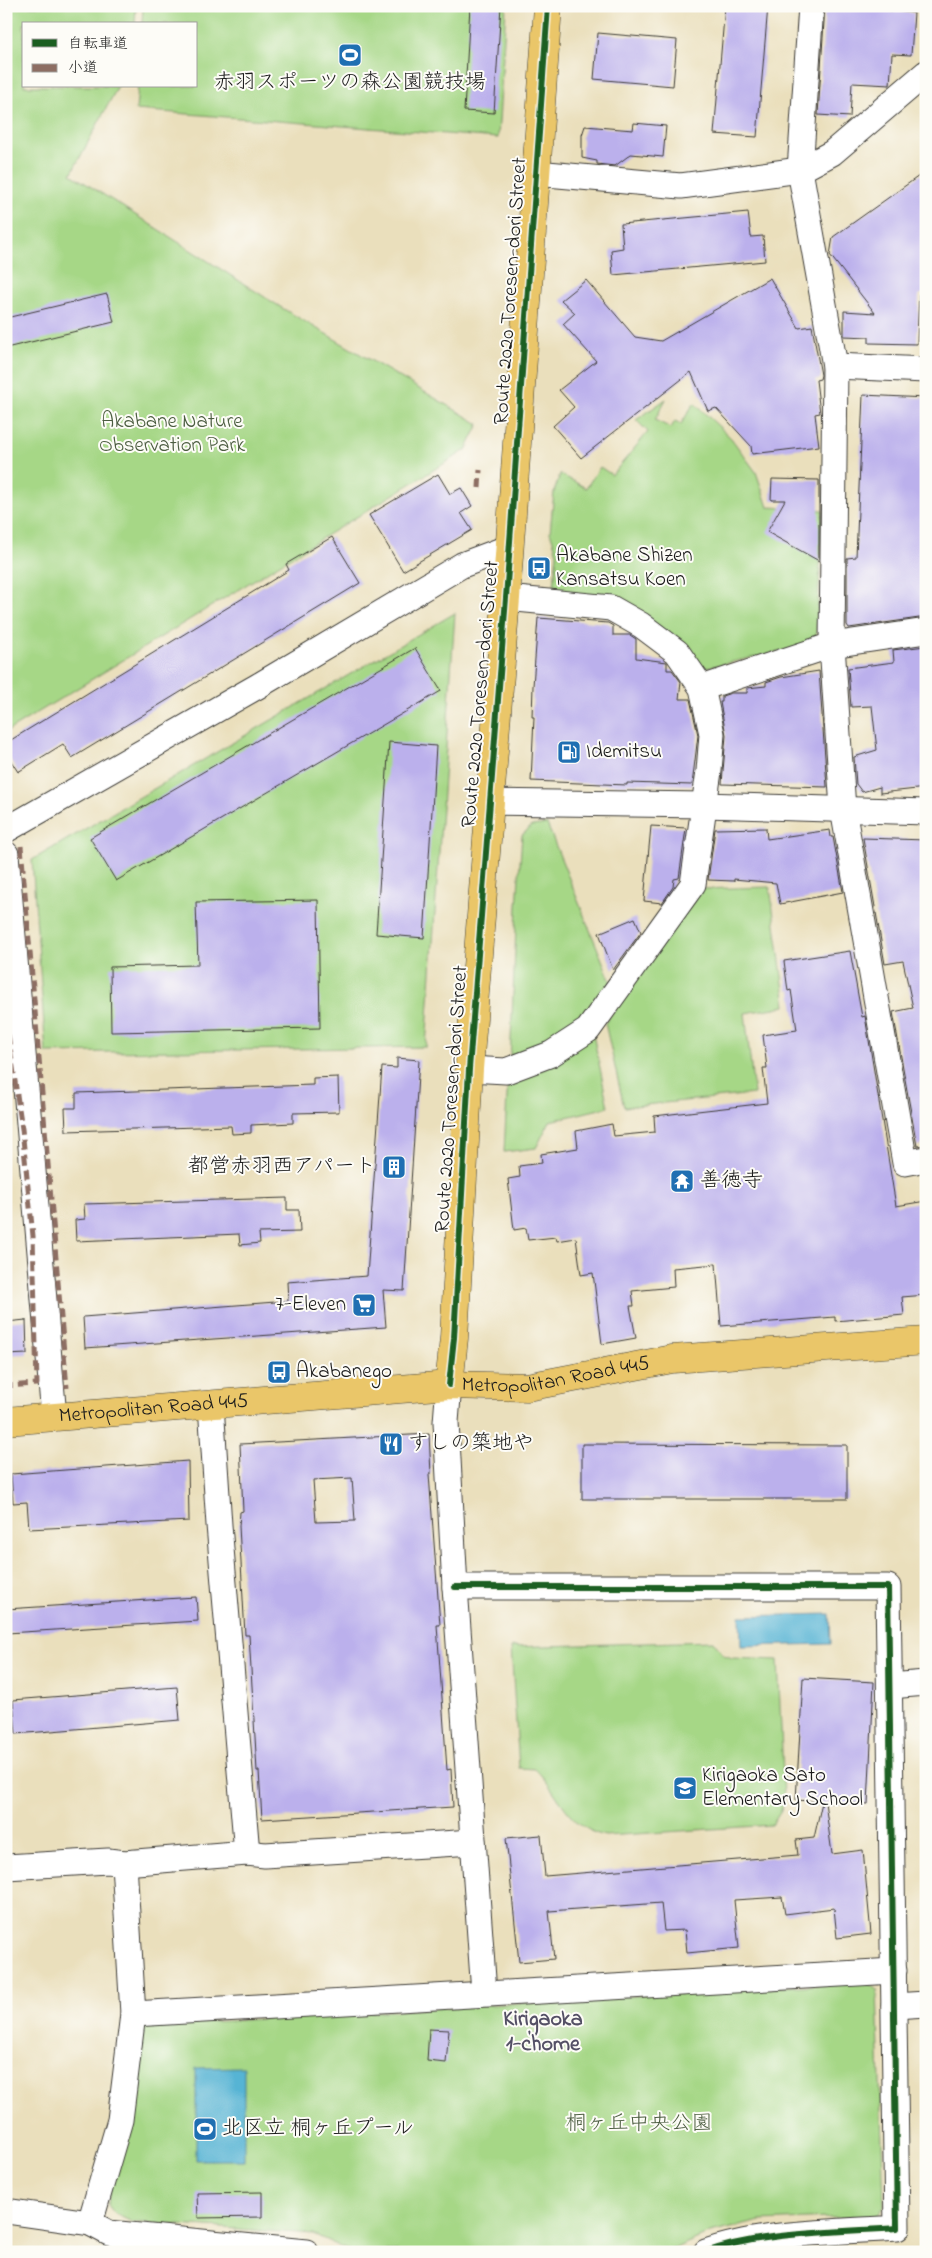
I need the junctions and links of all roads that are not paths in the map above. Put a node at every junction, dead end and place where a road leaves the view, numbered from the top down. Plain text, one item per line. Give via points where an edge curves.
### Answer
1 (548, 6) edge
2 (811, 6) edge
3 (926, 73) edge
4 (800, 170) junction
5 (536, 173) junction
6 (835, 366) junction
7 (926, 370) edge
8 (510, 547) junction
9 (506, 598) junction
10 (926, 631) edge
11 (832, 645) junction
12 (702, 688) junction
13 (489, 802) junction
14 (704, 805) junction
15 (843, 809) junction
16 (926, 812) edge
17 (6, 830) edge
18 (6, 854) edge
19 (469, 1069) junction
20 (926, 1159) edge
21 (926, 1341) edge
22 (449, 1385) junction
23 (211, 1405) junction
24 (54, 1417) junction
25 (6, 1421) edge
26 (455, 1587) junction
27 (926, 1683) edge
28 (890, 1686) junction
29 (473, 1842) junction
30 (247, 1853) junction
31 (124, 1863) junction
32 (6, 1867) edge
33 (894, 1971) junction
34 (484, 1993) junction
35 (926, 2004) edge
36 (894, 2006) junction
37 (133, 2014) junction
38 (6, 2211) edge
39 (90, 2223) junction
40 (306, 2252) edge
41 (706, 2252) edge

1 - 5 main road, Route 2020 Toresen-dori Street
2 - 4 street
3 - 4 street via 832,153
4 - 5 street via 681,186
4 - 6 street
5 - 8 main road, Route 2020 Toresen-dori Street
6 - 7 street
6 - 11 street
8 - 9 main road, Route 2020 Toresen-dori Street
8 - 17 street via 462,565
9 - 12 street via 611,608 641,625 676,652
9 - 13 main road, Route 2020 Toresen-dori Street
10 - 11 street
11 - 12 street
11 - 15 street
12 - 14 street via 712,734
13 - 14 street
13 - 19 main road, Route 2020 Toresen-dori Street
14 - 15 street
14 - 19 street via 692,884 588,1030 551,1054 506,1071
15 - 16 street
15 - 20 street via 905,1163
18 - 24 street
19 - 22 main road, Route 2020 Toresen-dori Street
21 - 22 main road, Metropolitan Road 445 via 672,1359 527,1387
22 - 23 main road, Metropolitan Road 445
22 - 26 street via 446,1422
23 - 24 main road, Metropolitan Road 445
23 - 30 street
24 - 25 main road, Metropolitan Road 445
26 - 28 street via 888,1587
26 - 29 street
27 - 28 street
28 - 33 street
29 - 30 street via 264,1855
29 - 34 street
30 - 31 street
31 - 32 street via 108,1861
31 - 37 street
33 - 34 street
33 - 36 street
34 - 37 street
35 - 36 street
36 - 41 street via 897,2228 794,2235 730,2244
37 - 39 street via 120,2120
38 - 39 street
39 - 40 street via 109,2233

